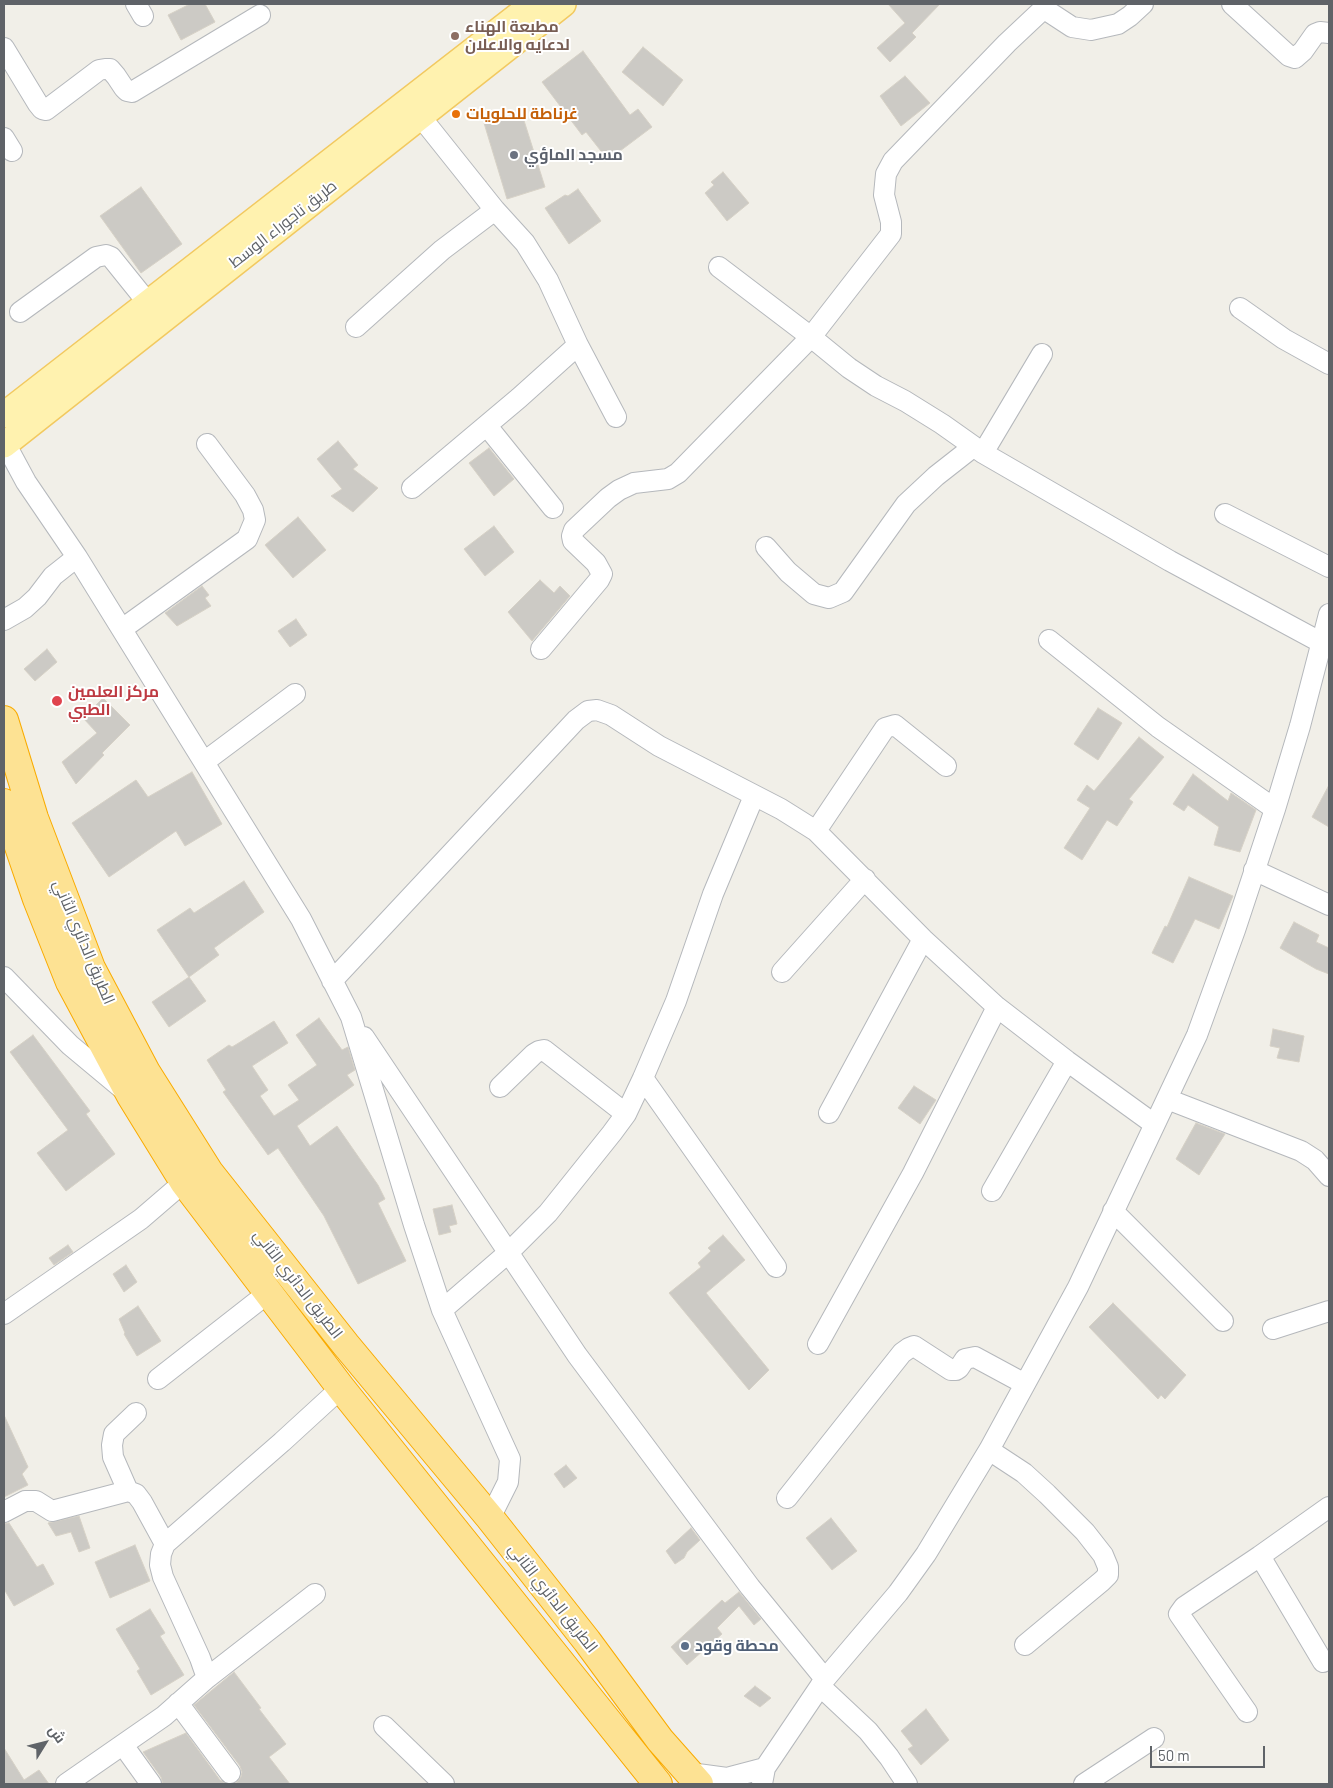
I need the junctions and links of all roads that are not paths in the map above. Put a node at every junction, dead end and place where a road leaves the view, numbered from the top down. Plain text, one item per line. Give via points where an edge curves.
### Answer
1 (563, 4) edge
2 (1144, 4) edge
3 (1232, 4) edge
4 (532, 12) edge
5 (260, 15) dead end
6 (1329, 33) edge
7 (4, 48) edge
8 (420, 116) junction
9 (495, 210) junction
10 (719, 267) dead end
11 (148, 303) junction
12 (1240, 308) dead end
13 (20, 312) dead end
14 (356, 327) dead end
15 (811, 336) junction
16 (578, 345) junction
17 (1042, 354) dead end
18 (1329, 364) edge
19 (4, 415) edge
20 (616, 416) dead end
21 (488, 426) junction
22 (4, 444) edge
23 (207, 444) dead end
24 (978, 450) junction
25 (412, 488) dead end
26 (554, 508) dead end
27 (1225, 514) dead end
28 (766, 547) dead end
29 (77, 557) junction
30 (1329, 567) edge
31 (1329, 614) edge
32 (4, 620) edge
33 (122, 629) junction
34 (1049, 640) dead end
35 (1322, 643) junction
36 (541, 649) dead end
37 (295, 694) dead end
38 (4, 720) edge
39 (204, 762) junction
40 (946, 766) dead end
41 (754, 796) junction
42 (4, 803) edge
43 (1274, 809) junction
44 (816, 831) junction
45 (1254, 870) junction
46 (864, 879) junction
47 (1329, 905) edge
48 (923, 939) junction
49 (782, 972) dead end
50 (4, 977) edge
51 (332, 981) junction
52 (997, 1007) junction
53 (351, 1017) junction
54 (1067, 1060) junction
55 (643, 1078) junction
56 (500, 1087) dead end
57 (131, 1096) junction
58 (1167, 1099) junction
59 (829, 1113) dead end
60 (626, 1114) junction
61 (1154, 1124) junction
62 (1329, 1176) edge
63 (184, 1182) junction
64 (992, 1191) dead end
65 (1113, 1211) junction
66 (508, 1253) junction
67 (776, 1267) dead end
68 (268, 1293) junction
69 (442, 1310) junction
70 (1329, 1311) edge
71 (4, 1314) edge
72 (1223, 1321) dead end
73 (1273, 1329) dead end
74 (818, 1344) dead end
75 (158, 1379) dead end
76 (1026, 1384) junction
77 (341, 1388) junction
78 (136, 1413) dead end
79 (989, 1450) junction
80 (128, 1491) junction
81 (787, 1498) dead end
82 (1329, 1507) edge
83 (4, 1512) edge
84 (490, 1518) junction
85 (165, 1544) junction
86 (1260, 1556) junction
87 (315, 1594) dead end
88 (1025, 1645) dead end
89 (1323, 1662) dead end
90 (207, 1678) junction
91 (822, 1683) junction
92 (178, 1703) junction
93 (1247, 1712) dead end
94 (384, 1726) dead end
95 (1154, 1738) dead end
96 (123, 1745) junction
97 (230, 1774) dead end
98 (764, 1776) edge
99 (694, 1779) edge
100 (66, 1784) edge
101 (151, 1784) edge
102 (444, 1784) edge
103 (658, 1784) edge
104 (907, 1784) edge
105 (1084, 1784) edge

1 - 4 main road, طريق تاجوراء الوسط
2 - 15 street via 1118,24 1091,30 1072,27 1046,10 1035,16 1007,43 893,161 886,174 884,195 891,234
3 - 6 street via 1295,58 1315,34
4 - 8 main road, طريق تاجوراء الوسط
4 - 11 main road, طريق تاجوراء الوسط
5 - 7 street via 132,92 124,88 110,69 99,70 46,110 38,104
8 - 9 street
8 - 22 main road, طريق تاجوراء الوسط
9 - 14 street via 442,250
9 - 16 street via 525,243 548,280
10 - 15 street
11 - 13 street via 106,255 96,257
11 - 19 main road, طريق تاجوراء الوسط
12 - 18 street via 1284,339
15 - 24 street via 849,368 942,424
15 - 36 street via 678,473 668,479 634,484 619,490 574,530 573,541 596,563 602,574
16 - 20 street
16 - 21 street
17 - 24 street
21 - 25 street
21 - 26 street
22 - 29 street
23 - 33 street via 253,510 255,520 250,533 247,539
24 - 28 street via 936,476 906,504 843,592 829,598 814,594
24 - 35 street via 1170,561
27 - 30 street
29 - 32 street via 53,576 37,598
29 - 33 street
31 - 35 street
33 - 39 street
34 - 43 street via 1158,727
35 - 43 street
37 - 39 street
38 - 84 highway, الطريق الدائري الثاني via 34,818 92,968 146,1072 209,1172 346,1345
39 - 51 street via 300,919
40 - 44 street via 895,724 885,728
41 - 44 street
41 - 51 street via 659,746 611,715 597,710 588,711 576,720
41 - 55 street via 713,894 676,1001
42 - 57 highway, الطريق الدائري الثاني via 70,982
43 - 45 street
44 - 46 street
45 - 47 street
45 - 58 street via 1197,1035
46 - 48 street
46 - 49 street
48 - 52 street
48 - 59 street
50 - 57 street via 70,1045
51 - 53 street
52 - 54 street
52 - 74 street via 913,1173
53 - 66 street
53 - 69 street
54 - 61 street
54 - 64 street
55 - 60 street
55 - 67 street
56 - 60 street via 534,1054 544,1050
57 - 63 highway, الطريق الدائري الثاني
58 - 61 street
58 - 62 street via 1301,1151 1315,1160
60 - 66 street via 548,1213
61 - 65 street
63 - 68 highway, الطريق الدائري الثاني
63 - 71 street via 140,1219
65 - 72 street
65 - 76 street via 1078,1287
66 - 69 street
66 - 91 street via 578,1355
68 - 75 street
68 - 77 highway, الطريق الدائري الثاني
69 - 84 street via 510,1458 508,1482
70 - 73 street
76 - 79 street
76 - 81 street via 975,1356 965,1359 956,1370 951,1370 914,1346 909,1348
77 - 85 street
77 - 103 highway, الطريق الدائري الثاني
78 - 80 street via 114,1434 112,1445 113,1457
79 - 88 street via 1024,1472 1047,1494 1085,1532 1108,1567 1108,1575 1102,1581
79 - 91 street via 926,1554 898,1593
80 - 83 street via 52,1511 36,1501 24,1501
80 - 85 street via 136,1494 142,1502
82 - 86 street
84 - 99 highway, الطريق الدائري الثاني via 660,1740
85 - 90 street via 160,1566 163,1577
86 - 89 street
86 - 93 street via 1184,1607 1179,1614
87 - 90 street
90 - 92 street
91 - 98 street
91 - 104 street via 868,1731
92 - 96 street
92 - 97 street
94 - 102 street
95 - 105 street
96 - 100 street
96 - 101 street
98 - 99 street

